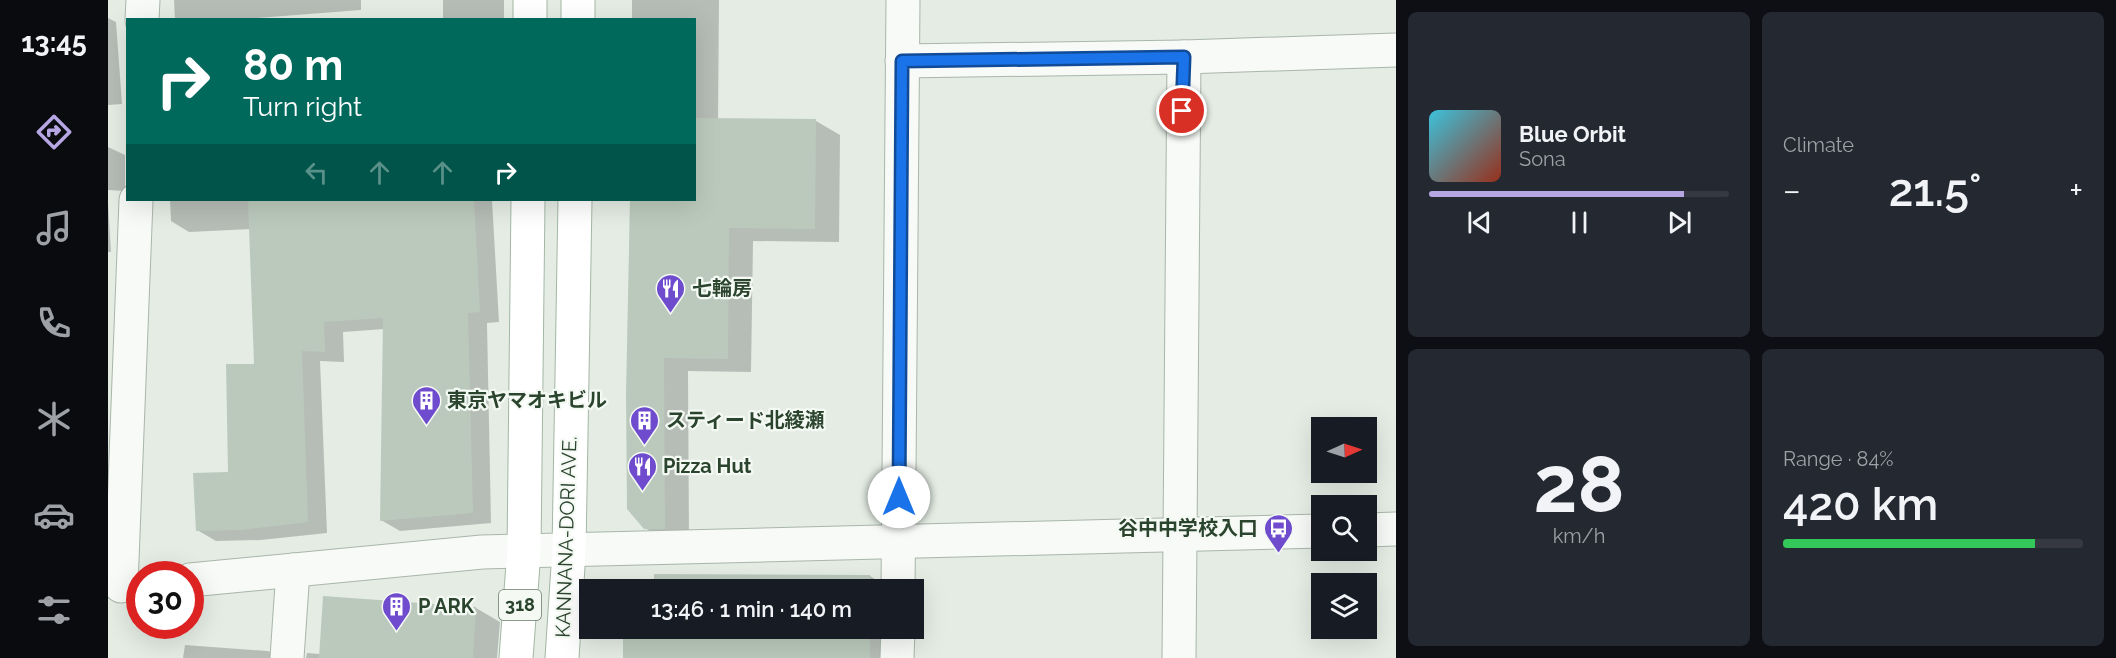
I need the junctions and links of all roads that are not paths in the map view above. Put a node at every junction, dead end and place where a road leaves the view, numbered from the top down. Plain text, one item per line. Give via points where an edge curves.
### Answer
1 (143, 0) edge
2 (530, 0) edge
3 (578, 0) edge
4 (903, 0) edge
5 (142, 18) edge
6 (530, 18) edge
7 (578, 18) edge
8 (1396, 50) edge
9 (1184, 57) junction
10 (902, 61) junction
11 (136, 201) edge
12 (528, 201) edge
13 (575, 201) edge
14 (1396, 529) edge
15 (1377, 530) edge
16 (1311, 531) edge
17 (1178, 535) junction
18 (898, 542) junction
19 (524, 551) junction
20 (569, 551) junction
21 (293, 570) junction
22 (204, 579) edge
23 (898, 579) edge
24 (123, 585) edge
25 (898, 639) edge
26 (287, 658) edge
27 (516, 658) edge
28 (562, 658) edge
29 (897, 658) edge
30 (1179, 658) edge

1 - 5 street
2 - 6 main road
3 - 7 main road
4 - 10 street
8 - 9 street
9 - 10 street
9 - 17 street
10 - 18 street
11 - 24 street
12 - 19 main road, 318
13 - 20 main road, KANNANA-DORI AVE. / 318
14 - 15 street
16 - 17 street
17 - 18 street
17 - 30 street
18 - 20 street
18 - 23 street
19 - 20 street
19 - 21 street
19 - 27 main road, 318
20 - 28 main road, KANNANA-DORI AVE. / 318
21 - 22 street
21 - 26 street
25 - 29 street

